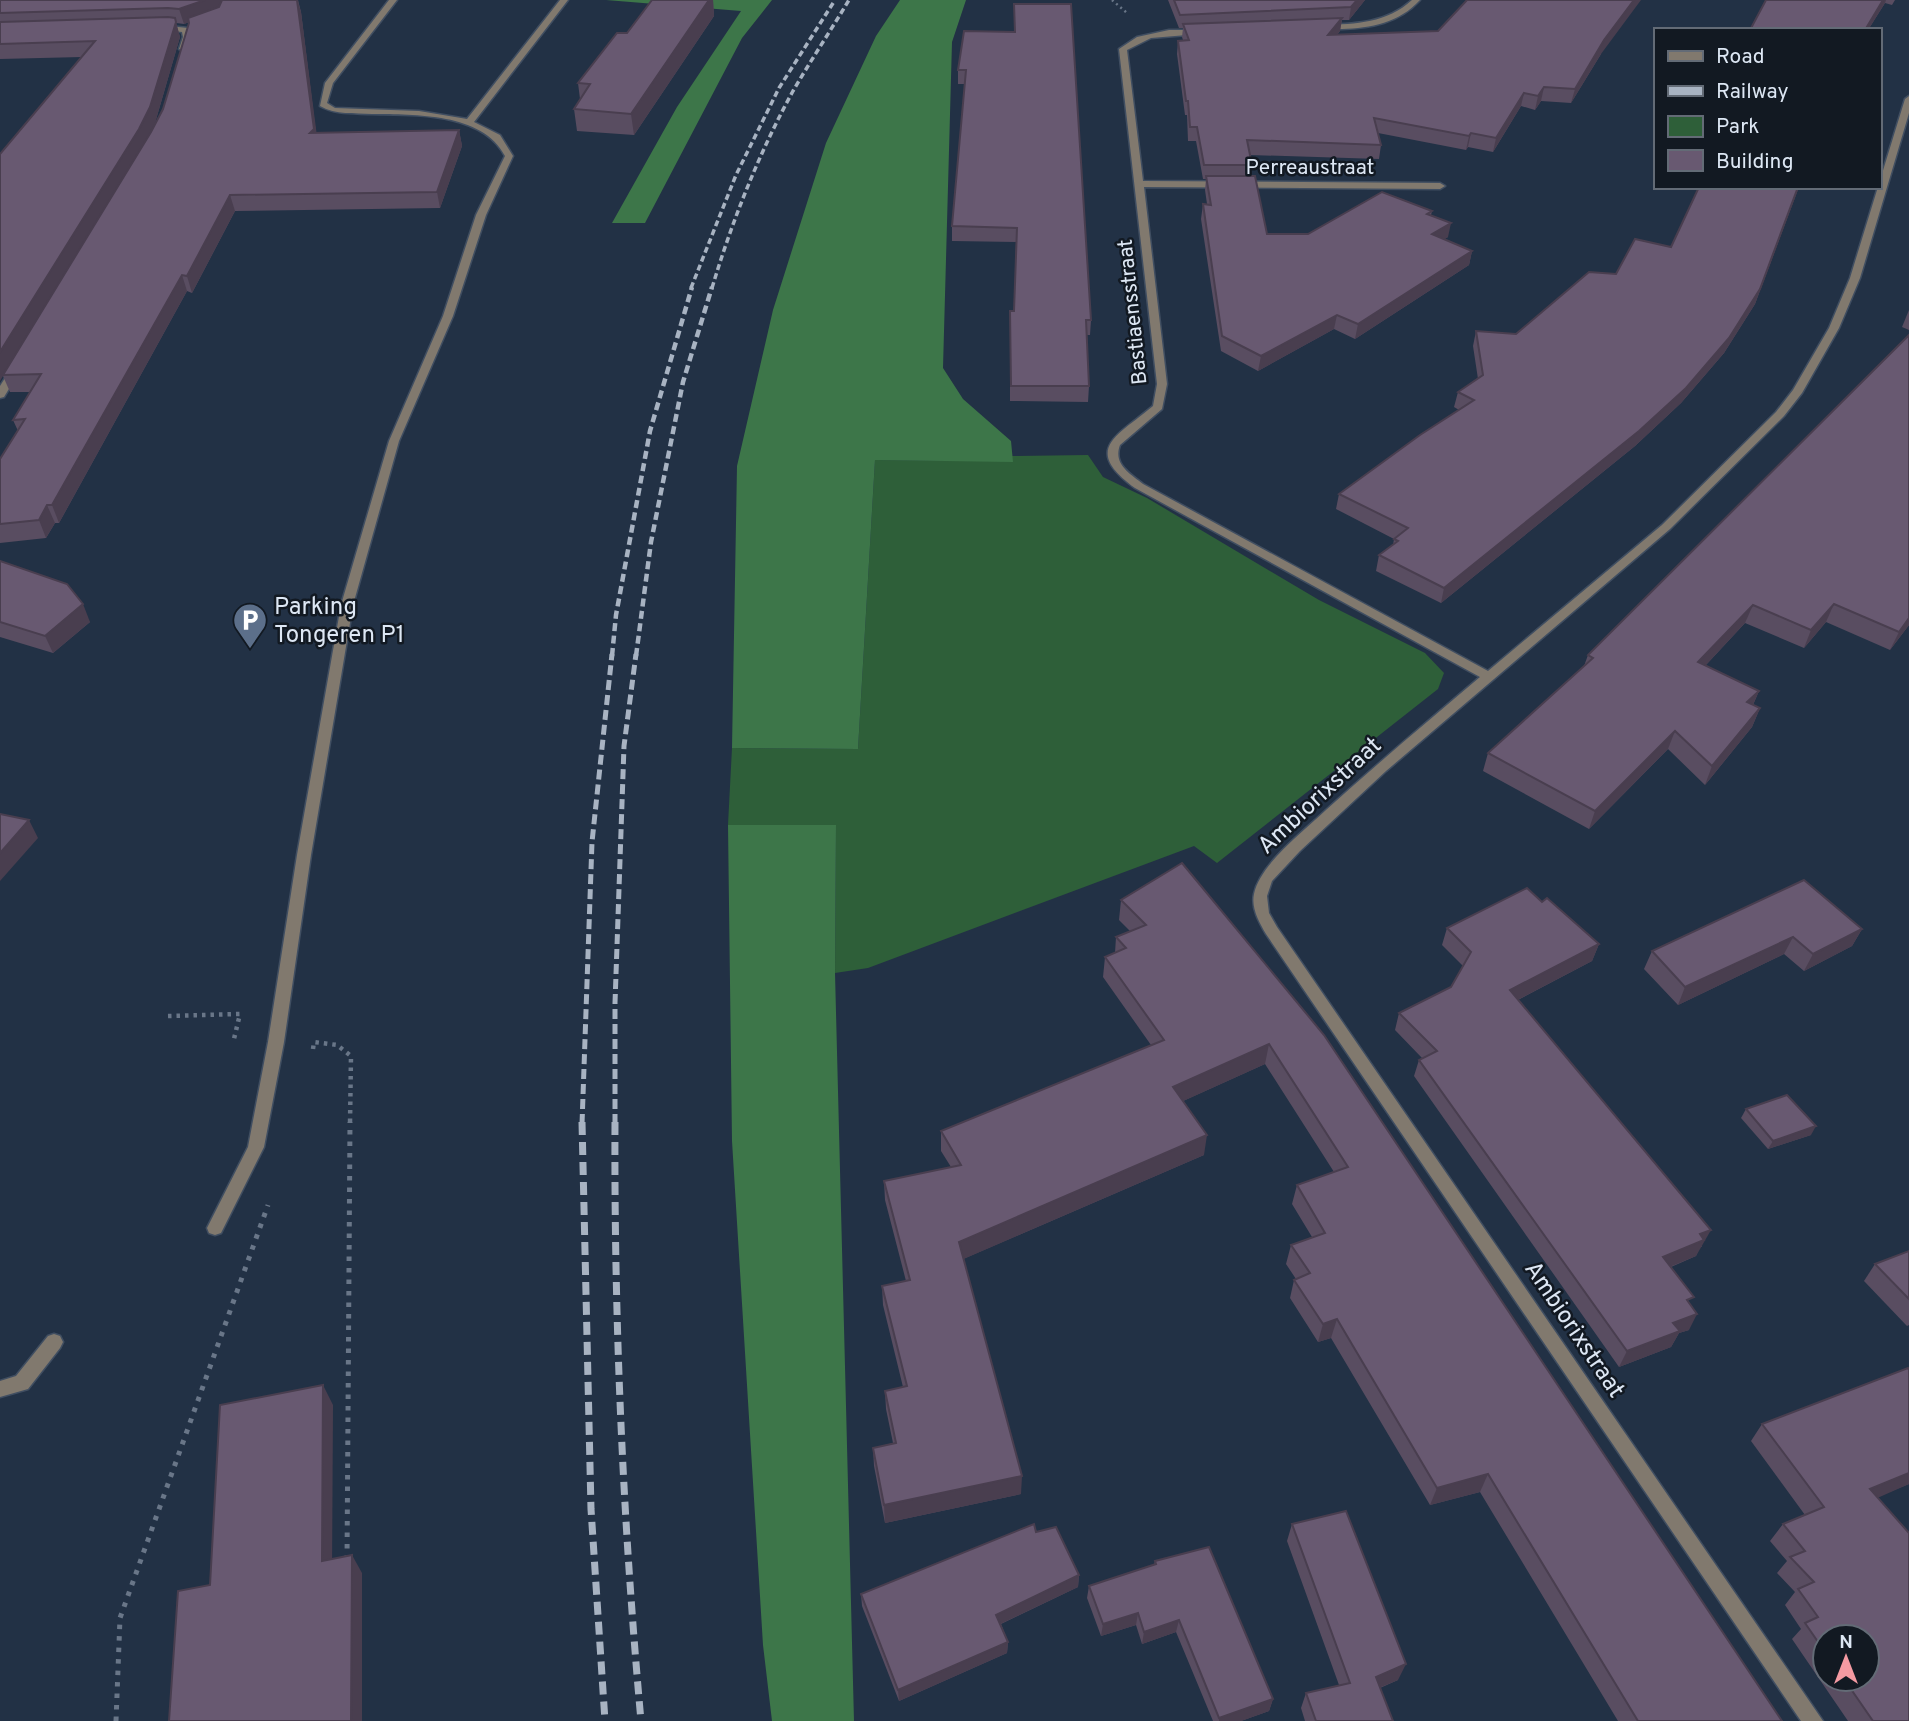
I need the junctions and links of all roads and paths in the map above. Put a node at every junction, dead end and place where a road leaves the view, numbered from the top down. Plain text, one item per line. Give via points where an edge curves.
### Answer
1 (393, 0) edge
2 (564, 0) edge
3 (1416, 0) edge
4 (196, 26) edge
5 (146, 28) edge
6 (1316, 28) edge
7 (185, 30) junction
8 (1208, 32) edge
9 (180, 61) edge
10 (1909, 99) edge
11 (468, 122) junction
12 (1137, 184) junction
13 (1440, 186) dead end
14 (22, 359) edge
15 (0, 395) edge
16 (1490, 677) junction
17 (168, 1016) dead end
18 (233, 1043) dead end
19 (311, 1055) dead end
20 (269, 1200) dead end
21 (215, 1228) dead end
22 (54, 1342) dead end
23 (0, 1390) edge
24 (347, 1569) edge
25 (117, 1721) edge
26 (1813, 1721) edge

1 - 11 street via 329,83 323,104 333,110 422,114
2 - 11 street
3 - 6 street via 1382,23
4 - 7 street
5 - 7 street
7 - 9 street
8 - 12 street, Bastiaensstraat via 1151,34 1123,49
10 - 16 street, Ambiorixstraat via 1855,278 1834,328 1798,391 1666,527
11 - 21 street via 498,138 509,156 481,215 448,316 394,441 347,605 256,1147
12 - 13 street, Perreaustraat
12 - 16 street, Bastiaensstraat via 1162,384 1158,407 1117,439 1111,450 1119,474
14 - 15 street
16 - 26 street, Ambiorixstraat via 1295,848 1266,879 1260,896 1262,913
17 - 18 path via 240,1014
19 - 24 path via 314,1042 337,1045 351,1056
20 - 25 path via 120,1618
22 - 23 street via 22,1382

